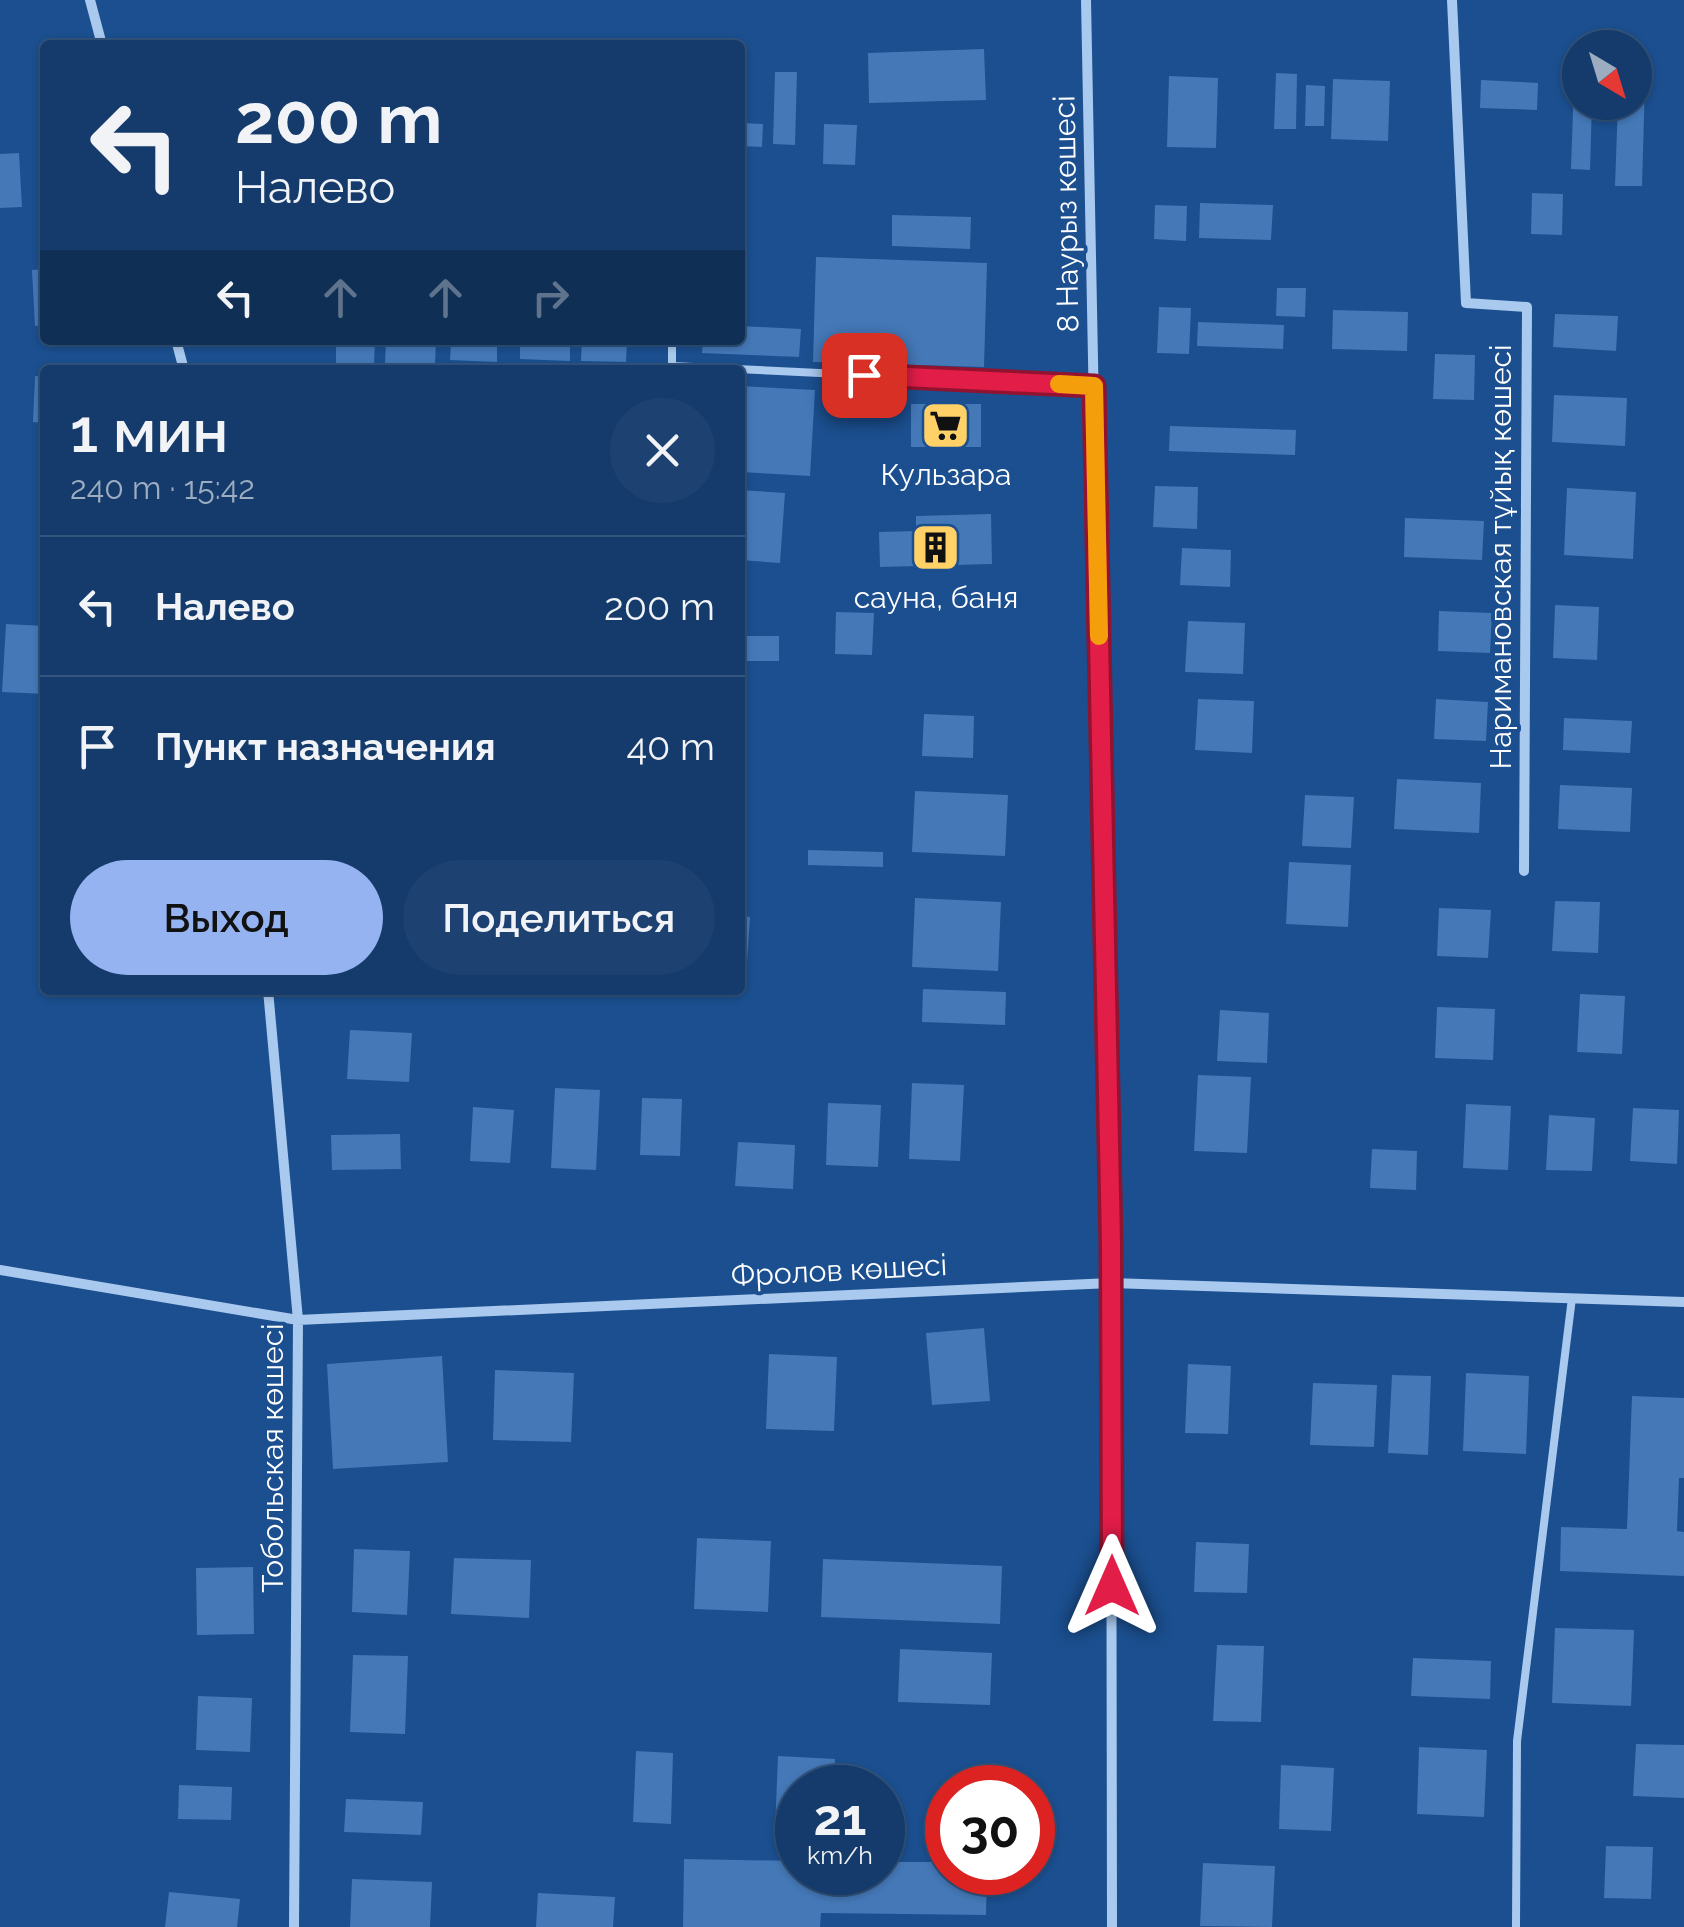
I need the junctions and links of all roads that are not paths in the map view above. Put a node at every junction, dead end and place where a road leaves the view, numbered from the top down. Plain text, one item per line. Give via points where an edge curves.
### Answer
1 (90, 0) edge
2 (1086, 0) edge
3 (1452, 0) edge
4 (101, 40) edge
5 (745, 371) edge
6 (1094, 386) junction
7 (1524, 871) dead end
8 (268, 995) edge
9 (0, 1270) edge
10 (1111, 1282) junction
11 (1572, 1298) junction
12 (1684, 1302) edge
13 (298, 1320) junction
14 (294, 1927) edge
15 (1112, 1927) edge
16 (1516, 1927) edge

1 - 4 street
2 - 6 street, 8 Наурыз көшесі
3 - 7 street, Наримановская тұйық көшесі via 1466,303 1526,306
5 - 6 lane
6 - 10 street, 8 Наурыз көшесі
8 - 13 street, Тобольская көшесі
9 - 13 street, Фролов көшесі
10 - 11 street, Фролов көшесі
10 - 13 street, Фролов көшесі
10 - 15 street, 8 Наурыз көшесі
11 - 12 street, Фролов көшесі
11 - 16 lane via 1517,1740
13 - 14 street, Тобольская көшесі

